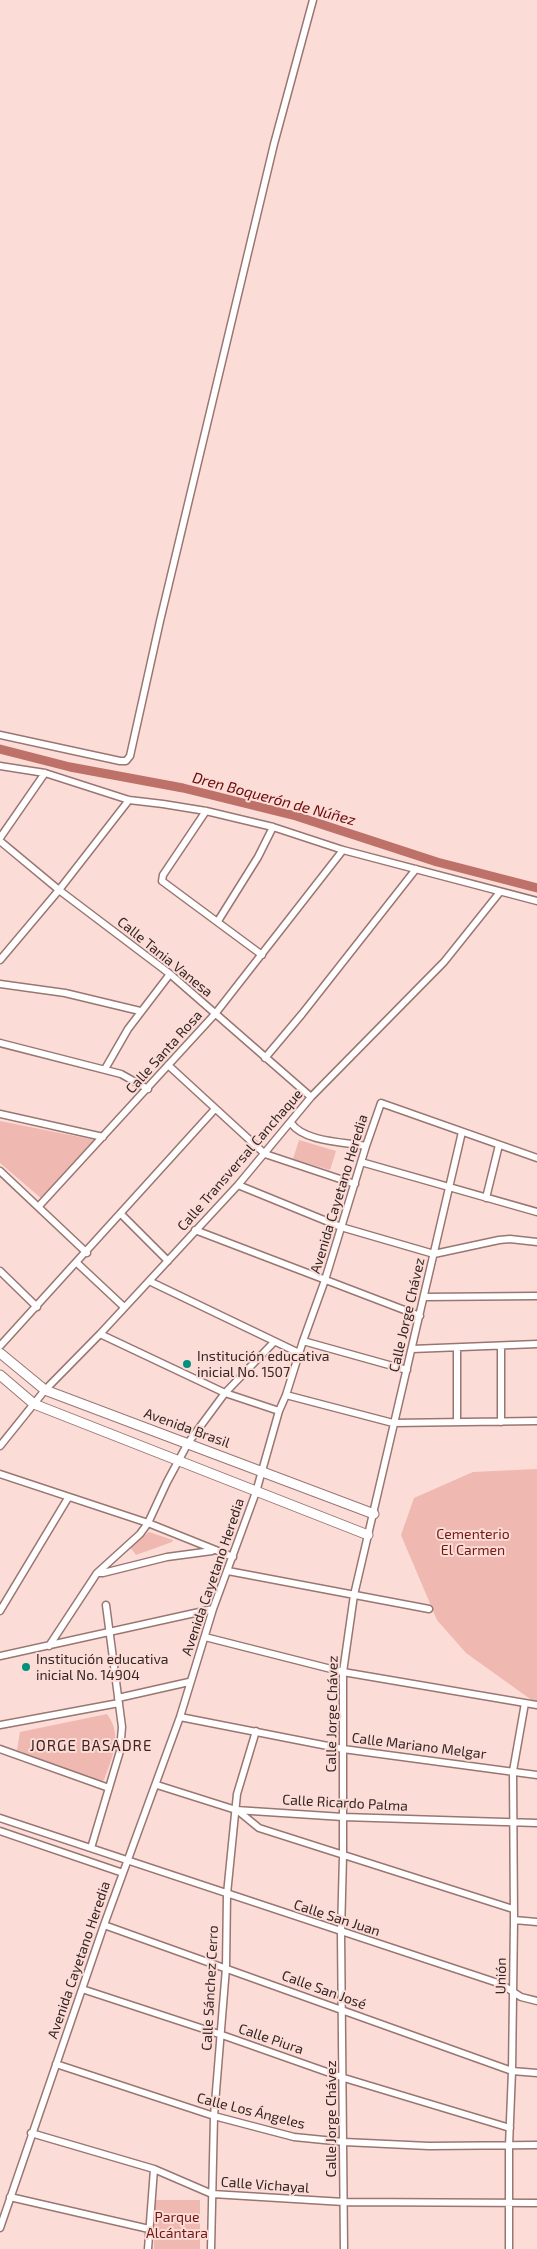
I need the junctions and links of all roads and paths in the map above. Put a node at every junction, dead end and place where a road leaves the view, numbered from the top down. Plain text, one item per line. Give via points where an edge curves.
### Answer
1 (313, 0) edge
2 (0, 735) edge
3 (0, 766) edge
4 (45, 773) junction
5 (129, 800) junction
6 (206, 811) junction
7 (273, 827) junction
8 (0, 840) edge
9 (343, 850) junction
10 (416, 869) junction
11 (59, 890) junction
12 (500, 892) junction
13 (537, 901) edge
14 (218, 921) junction
15 (262, 955) junction
16 (0, 960) edge
17 (170, 974) junction
18 (0, 984) edge
19 (140, 1011) junction
20 (215, 1014) junction
21 (0, 1043) edge
22 (265, 1058) junction
23 (168, 1065) junction
24 (105, 1069) junction
25 (148, 1088) junction
26 (311, 1097) junction
27 (216, 1110) junction
28 (0, 1114) edge
29 (291, 1123) junction
30 (462, 1132) junction
31 (103, 1137) junction
32 (499, 1145) junction
33 (366, 1146) junction
34 (265, 1154) junction
35 (537, 1158) edge
36 (361, 1162) junction
37 (0, 1171) edge
38 (238, 1184) junction
39 (355, 1184) junction
40 (449, 1187) junction
41 (486, 1198) junction
42 (39, 1206) junction
43 (537, 1212) edge
44 (122, 1214) junction
45 (341, 1227) junction
46 (195, 1230) junction
47 (537, 1242) edge
48 (87, 1253) junction
49 (434, 1254) junction
50 (168, 1261) junction
51 (77, 1263) junction
52 (0, 1272) edge
53 (325, 1280) junction
54 (149, 1281) junction
55 (537, 1296) edge
56 (424, 1297) junction
57 (37, 1307) junction
58 (124, 1307) junction
59 (420, 1316) junction
60 (100, 1334) junction
61 (274, 1342) junction
62 (303, 1342) junction
63 (537, 1344) edge
64 (0, 1346) edge
65 (501, 1346) junction
66 (457, 1348) junction
67 (412, 1349) junction
68 (299, 1353) junction
69 (0, 1354) edge
70 (407, 1370) junction
71 (0, 1375) edge
72 (45, 1390) junction
73 (225, 1393) junction
74 (286, 1395) junction
75 (34, 1404) junction
76 (279, 1411) junction
77 (537, 1421) edge
78 (457, 1422) junction
79 (501, 1422) junction
80 (393, 1423) junction
81 (188, 1443) junction
82 (0, 1446) edge
83 (179, 1461) junction
84 (261, 1470) junction
85 (0, 1474) edge
86 (256, 1492) junction
87 (68, 1498) junction
88 (374, 1514) junction
89 (148, 1523) junction
90 (368, 1535) junction
91 (213, 1550) junction
92 (233, 1557) junction
93 (228, 1570) junction
94 (97, 1573) junction
95 (354, 1595) junction
96 (106, 1606) dead end
97 (428, 1608) dead end
98 (213, 1609) junction
99 (0, 1611) edge
100 (110, 1633) junction
101 (205, 1637) junction
102 (50, 1646) junction
103 (0, 1656) edge
104 (342, 1672) junction
105 (190, 1682) junction
106 (118, 1701) junction
107 (524, 1703) junction
108 (537, 1705) edge
109 (180, 1717) junction
110 (0, 1724) edge
111 (256, 1731) junction
112 (0, 1749) edge
113 (343, 1749) junction
114 (513, 1771) junction
115 (537, 1775) edge
116 (156, 1785) junction
117 (109, 1788) junction
118 (236, 1810) junction
119 (343, 1817) junction
120 (0, 1818) edge
121 (512, 1822) junction
122 (537, 1823) edge
123 (0, 1831) edge
124 (91, 1848) junction
125 (343, 1856) junction
126 (128, 1860) junction
127 (122, 1873) junction
128 (227, 1894) junction
129 (513, 1909) junction
130 (514, 1920) junction
131 (537, 1922) edge
132 (104, 1925) junction
133 (341, 1933) junction
134 (226, 1968) junction
135 (82, 1989) junction
136 (514, 1992) junction
137 (537, 2001) edge
138 (343, 2010) junction
139 (222, 2035) junction
140 (56, 2064) junction
141 (512, 2070) junction
142 (537, 2073) edge
143 (344, 2078) junction
144 (214, 2116) junction
145 (510, 2128) junction
146 (31, 2133) junction
147 (344, 2142) junction
148 (537, 2145) edge
149 (509, 2146) junction
150 (154, 2169) junction
151 (212, 2194) junction
152 (10, 2197) junction
153 (344, 2202) junction
154 (509, 2203) junction
155 (537, 2203) edge
156 (0, 2228) edge
157 (149, 2230) junction
158 (148, 2249) edge
159 (211, 2249) edge
160 (344, 2249) edge
161 (509, 2249) edge

1 - 2 street via 274,144 160,621 134,747 126,761 120,761
3 - 4 street
4 - 5 street
4 - 8 street
5 - 6 street
5 - 11 street
6 - 7 street
6 - 14 street via 161,878
7 - 9 street
7 - 14 street
8 - 11 street, Calle Tania Vanesa
9 - 10 street
9 - 15 street, Calle Santa Rosa
10 - 12 street
10 - 22 street
11 - 16 street
11 - 17 street, Calle Tania Vanesa
12 - 13 street
12 - 26 street, Calle Transversal Canchaque via 444,962
14 - 15 street
15 - 20 street, Calle Santa Rosa
17 - 19 street
17 - 20 street, Calle Tania Vanesa
18 - 19 street via 65,993
19 - 24 street
20 - 22 street, Calle Tania Vanesa
20 - 23 street, Calle Santa Rosa
21 - 24 street
22 - 26 street, Calle Tania Vanesa
23 - 25 street, Calle Santa Rosa
23 - 27 street
24 - 25 street
25 - 31 street, Calle Santa Rosa
26 - 29 street, Calle Transversal Canchaque
27 - 34 street
27 - 44 street
28 - 31 street
29 - 33 street via 306,1136
29 - 34 street, Calle Transversal Canchaque
30 - 32 street
30 - 33 street, Avenida Cayetano Heredia via 381,1103
30 - 40 street, Calle Jorge Chávez
31 - 42 street, Calle Santa Rosa
32 - 35 street
32 - 41 street
33 - 36 street, Avenida Cayetano Heredia
34 - 38 street, Calle Transversal Canchaque
34 - 39 street
36 - 39 street, Avenida Cayetano Heredia
36 - 40 street
37 - 42 street
38 - 45 street
38 - 46 street, Calle Transversal Canchaque
39 - 45 street, Avenida Cayetano Heredia
40 - 41 street
40 - 49 street, Calle Jorge Chávez
41 - 43 street
42 - 48 street
44 - 48 street
44 - 50 street
45 - 49 street
45 - 53 street, Avenida Cayetano Heredia
46 - 50 street, Calle Transversal Canchaque
46 - 53 street
47 - 49 street via 499,1240
48 - 51 street
49 - 56 street, Calle Jorge Chávez
50 - 54 street, Calle Transversal Canchaque
51 - 57 street
51 - 58 street
52 - 57 street
53 - 59 street
53 - 62 street, Avenida Cayetano Heredia
54 - 58 street, Calle Transversal Canchaque
54 - 61 street
55 - 56 street
56 - 59 street, Calle Jorge Chávez
57 - 64 street
58 - 60 street, Calle Transversal Canchaque
59 - 67 street, Calle Jorge Chávez
60 - 72 street, Calle Transversal Canchaque
60 - 73 street
61 - 68 street
61 - 73 street
62 - 68 street, Avenida Cayetano Heredia
62 - 70 street
63 - 65 street
65 - 66 street
65 - 79 street
66 - 67 street
66 - 78 street
67 - 70 street, Calle Jorge Chávez
68 - 74 street, Avenida Cayetano Heredia
69 - 72 street, Avenida Brasil
70 - 80 street, Calle Jorge Chávez
71 - 75 street
72 - 75 street, Calle Transversal Canchaque
72 - 81 street, Avenida Brasil
73 - 76 street
73 - 81 street
74 - 76 street, Avenida Cayetano Heredia
74 - 80 street
75 - 82 street, Calle Transversal Canchaque
75 - 83 street
76 - 84 street, Avenida Cayetano Heredia
77 - 79 street
78 - 79 street
78 - 80 street
80 - 88 street, Calle Jorge Chávez
81 - 83 street
81 - 84 street, Avenida Brasil
83 - 86 street
83 - 89 street
84 - 86 street, Avenida Cayetano Heredia
84 - 88 street, Avenida Brasil
85 - 87 street
86 - 90 street
86 - 92 street, Avenida Cayetano Heredia
87 - 89 street
87 - 99 street
88 - 90 street, Calle Jorge Chávez
89 - 91 street
89 - 94 street
90 - 95 street, Calle Jorge Chávez
91 - 92 street
91 - 94 street
92 - 93 street, Avenida Cayetano Heredia
93 - 95 street
93 - 98 street, Avenida Cayetano Heredia
94 - 102 street
95 - 97 street
95 - 104 street, Calle Jorge Chávez
96 - 100 street
98 - 100 street
98 - 101 street, Avenida Cayetano Heredia
100 - 102 street
100 - 106 street
101 - 104 street
101 - 105 street, Avenida Cayetano Heredia
102 - 103 street
104 - 107 street
104 - 113 street, Calle Jorge Chávez
105 - 106 street
105 - 109 street, Avenida Cayetano Heredia
106 - 110 street
106 - 117 street via 122,1727 120,1751
107 - 108 street
107 - 114 street, Unión
109 - 111 street, Calle Mariano Melgar
109 - 116 street, Avenida Cayetano Heredia
111 - 113 street, Calle Mariano Melgar
111 - 118 street, Calle Sánchez Cerro via 237,1794
112 - 117 street
113 - 114 street, Calle Mariano Melgar
113 - 119 street, Calle Jorge Chávez
114 - 115 street, Calle Mariano Melgar
114 - 121 street, Unión
116 - 118 street, Calle Ricardo Palma
116 - 126 street, Avenida Cayetano Heredia
117 - 124 street
118 - 119 street, Calle Ricardo Palma
118 - 125 street via 259,1828
118 - 128 street, Calle Sánchez Cerro
119 - 121 street, Calle Ricardo Palma
119 - 125 street, Calle Jorge Chávez
120 - 124 street, Calle San Juan
121 - 122 street, Calle Ricardo Palma
121 - 129 street, Unión
123 - 127 street
124 - 126 street, Calle San Juan
125 - 129 street
125 - 133 street, Calle Jorge Chávez
126 - 127 street, Avenida Cayetano Heredia
126 - 128 street, Calle San Juan
127 - 132 street, Avenida Cayetano Heredia
128 - 133 street, Calle San Juan
128 - 134 street, Calle Sánchez Cerro
129 - 130 street, Unión
130 - 131 street
130 - 136 street, Unión
132 - 134 street, Calle San José
132 - 135 street, Avenida Cayetano Heredia
133 - 136 street, Calle San Juan via 501,1984
133 - 138 street, Calle Jorge Chávez
134 - 138 street, Calle San José
134 - 139 street, Calle Sánchez Cerro
135 - 139 street, Calle Piura
135 - 140 street, Avenida Cayetano Heredia
136 - 137 street, Calle San Juan
136 - 141 street, Unión
138 - 141 street, Calle San José
138 - 143 street, Calle Jorge Chávez
139 - 143 street, Calle Piura
139 - 144 street, Calle Sánchez Cerro
140 - 144 street, Calle Los Ángeles
140 - 146 street, Avenida Cayetano Heredia
141 - 142 street, Calle San José
141 - 145 street, Unión
143 - 145 street, Calle Piura
143 - 147 street, Calle Jorge Chávez
144 - 147 street, Calle Los Ángeles via 294,2137
144 - 151 street, Calle Sánchez Cerro
145 - 149 street, Unión
146 - 150 street, Calle Vichayal
146 - 152 street, Avenida Cayetano Heredia
147 - 149 street, Calle Los Ángeles
147 - 153 street, Calle Jorge Chávez
148 - 149 street, Calle Los Ángeles
149 - 154 street, Unión
150 - 151 street, Calle Vichayal
150 - 157 street
151 - 153 street, Calle Vichayal
151 - 159 street, Calle Sánchez Cerro
152 - 156 street, Avenida Cayetano Heredia
152 - 157 street
153 - 154 street, Calle Vichayal
153 - 160 street, Calle Jorge Chávez
154 - 155 street, Calle Vichayal
154 - 161 street, Unión
157 - 158 street

